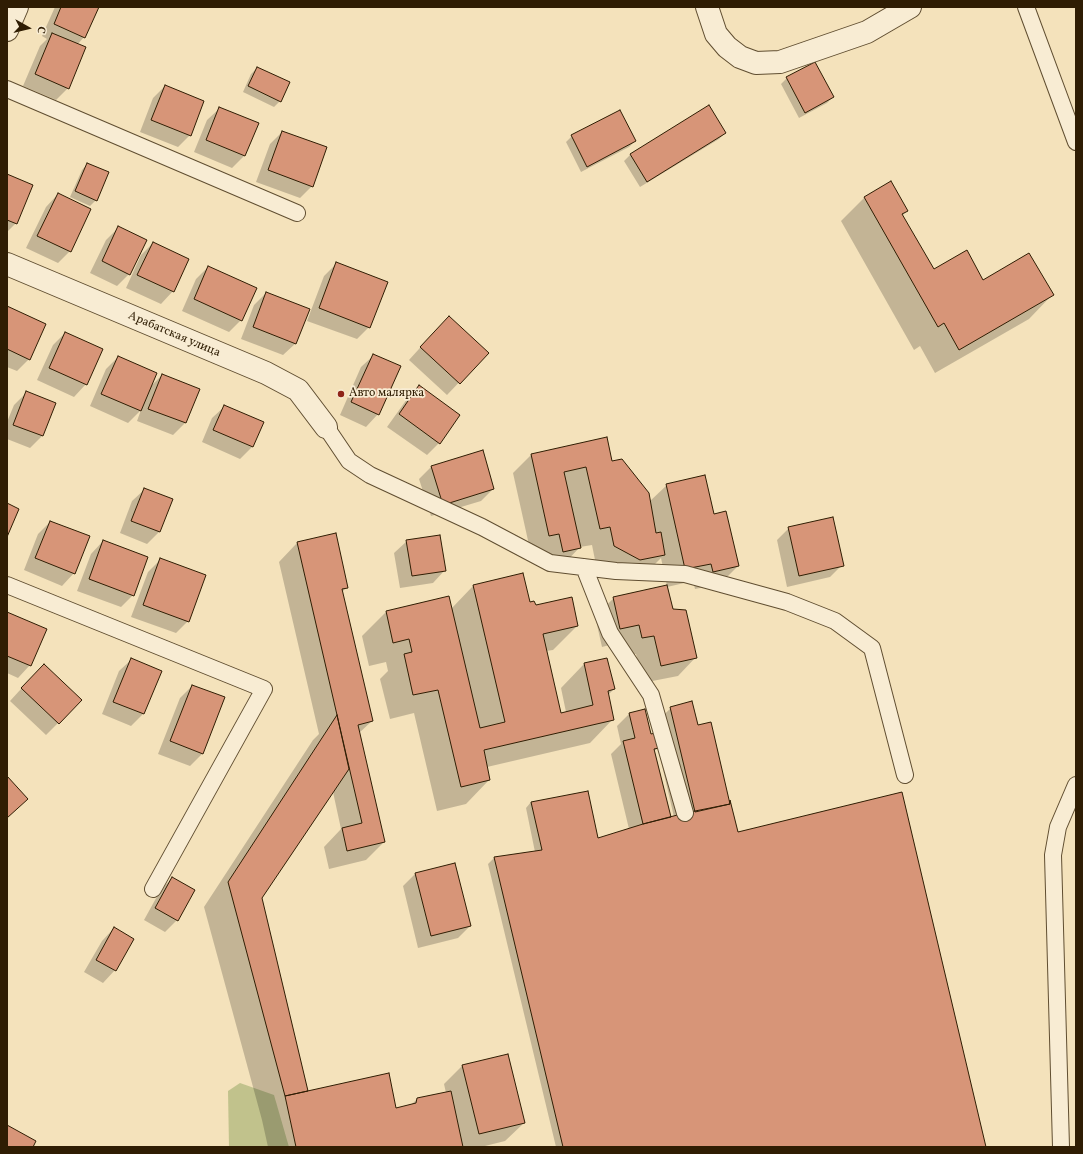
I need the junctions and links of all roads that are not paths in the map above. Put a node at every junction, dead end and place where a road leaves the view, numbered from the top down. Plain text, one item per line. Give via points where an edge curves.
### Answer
1 (17, 7) edge
2 (707, 7) edge
3 (910, 7) edge
4 (1026, 7) edge
5 (7, 30) edge
6 (7, 89) edge
7 (1076, 142) edge
8 (297, 213) dead end
9 (7, 264) edge
10 (326, 427) joint
11 (584, 567) junction
12 (7, 585) edge
13 (905, 775) dead end
14 (1076, 785) edge
15 (685, 813) dead end
16 (153, 889) dead end
17 (1061, 1147) edge

1 - 5 street
2 - 3 street via 716,34 727,47 740,57 756,63 780,62 867,32
4 - 7 lane
6 - 8 lane
9 - 10 street, Арабатская улица via 266,373 298,390
10 - 11 lane via 349,461 370,475 482,527 550,563
11 - 13 lane via 685,574 787,602 835,621 872,648
11 - 15 lane via 610,633 651,695
12 - 16 lane via 264,690
14 - 17 lane via 1058,827 1053,855

